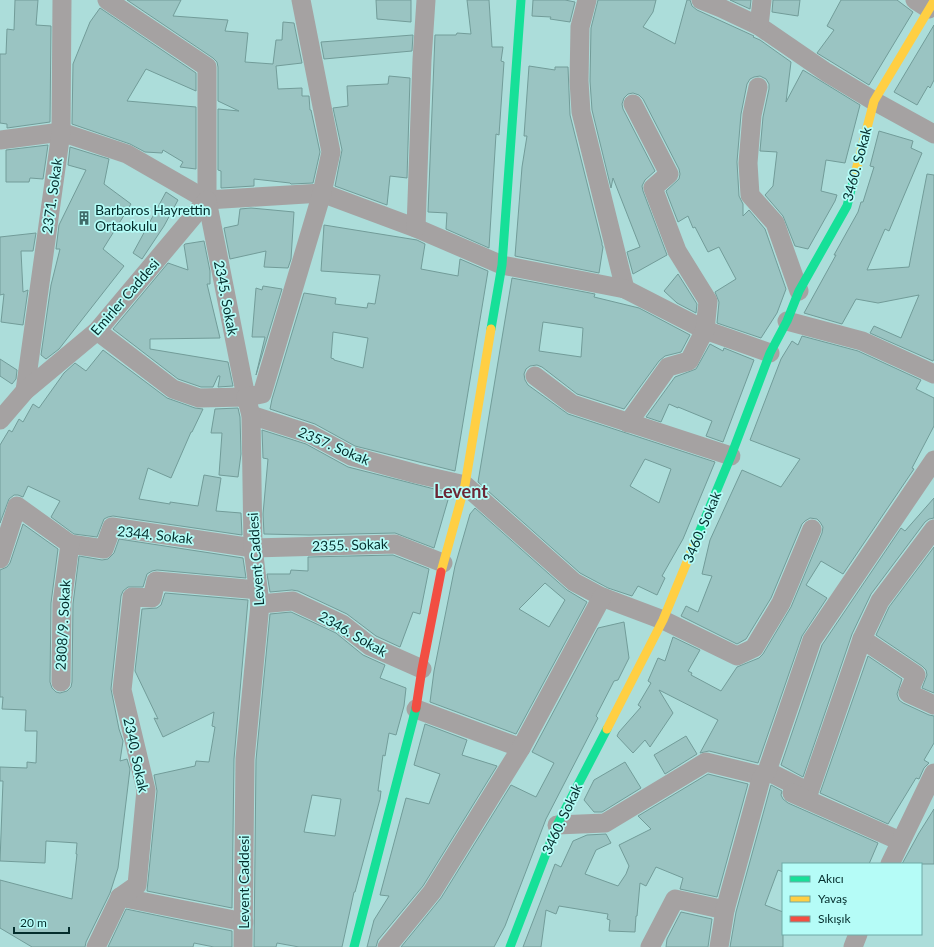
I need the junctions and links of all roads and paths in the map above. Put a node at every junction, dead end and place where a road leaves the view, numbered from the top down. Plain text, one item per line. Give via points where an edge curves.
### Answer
1 (62, 0) edge
2 (107, 0) edge
3 (300, 0) edge
4 (426, 0) edge
5 (521, 0) edge
6 (587, 0) edge
7 (701, 0) edge
8 (762, 0) edge
9 (926, 3) edge
10 (758, 26) junction
11 (758, 87) dead end
12 (874, 100) junction
13 (633, 104) dead end
14 (61, 132) junction
15 (934, 134) edge
16 (0, 140) edge
17 (322, 193) junction
18 (207, 200) junction
19 (416, 228) junction
20 (502, 265) junction
21 (625, 289) junction
22 (799, 291) junction
23 (787, 321) junction
24 (705, 330) junction
25 (97, 331) junction
26 (770, 353) junction
27 (933, 373) edge
28 (535, 376) dead end
29 (25, 391) junction
30 (249, 406) junction
31 (0, 420) edge
32 (628, 423) junction
33 (731, 456) junction
34 (934, 460) edge
35 (465, 485) junction
36 (812, 529) dead end
37 (934, 529) edge
38 (70, 544) junction
39 (253, 548) junction
40 (0, 558) edge
41 (443, 563) junction
42 (132, 597) joint
43 (259, 597) junction
44 (602, 597) junction
45 (663, 620) junction
46 (862, 639) junction
47 (422, 669) junction
48 (61, 682) dead end
49 (934, 705) edge
50 (416, 709) junction
51 (521, 748) junction
52 (934, 773) edge
53 (764, 776) junction
54 (557, 825) junction
55 (900, 841) junction
56 (890, 863) edge
57 (120, 897) junction
58 (725, 910) junction
59 (244, 922) junction
60 (858, 935) edge
61 (96, 947) edge
62 (243, 947) edge
63 (354, 947) edge
64 (387, 947) edge
65 (510, 947) edge
66 (650, 947) edge
67 (719, 947) edge
68 (853, 947) edge

1 - 14 street, 2371. Sokak
2 - 18 street, 2345. Sokak via 207,67
3 - 17 street via 331,152
4 - 19 street
5 - 20 street
6 - 21 street via 580,27 581,112
7 - 10 street
8 - 10 street
9 - 12 street, 3460. Sokak
10 - 12 street via 826,72
11 - 22 street via 752,114 748,163 750,195 775,223
12 - 15 street
12 - 22 street, 3460. Sokak via 847,206
13 - 24 street via 669,174 653,188 677,251 708,301
14 - 16 street
14 - 18 street via 127,154
14 - 29 street, 2371. Sokak
17 - 18 street
17 - 19 street
17 - 30 street via 262,394
18 - 25 street, Emirler Caddesi
18 - 30 street, 2345. Sokak
19 - 20 street
20 - 21 street
20 - 35 street
21 - 24 street
22 - 23 street, 3460. Sokak
23 - 26 street, 3460. Sokak
23 - 27 street via 862,342
24 - 26 street
24 - 32 street via 689,361 668,367
25 - 29 street, Emirler Caddesi
25 - 30 street via 173,389 200,398
26 - 33 street, 3460. Sokak
28 - 32 street via 572,404
29 - 31 street, Emirler Caddesi
30 - 35 street, 2357. Sokak via 351,456
30 - 39 street, Levent Caddesi
32 - 33 street
33 - 45 street, 3460. Sokak
34 - 53 street via 812,640
35 - 41 street
35 - 44 street via 574,582
36 - 45 street via 781,603 754,648 737,656
37 - 46 street via 880,601
38 - 39 street, 2344. Sokak via 104,549 112,527
38 - 40 street via 17,506
38 - 48 street, 2808/9. Sokak via 62,603
39 - 41 street, 2355. Sokak via 395,544
39 - 43 street, Levent Caddesi
41 - 47 street
42 - 43 street, 2346. Sokak via 152,598 156,581
42 - 57 street, 2340. Sokak via 122,690 146,790 137,885
43 - 47 street, 2346. Sokak via 293,601 342,624 370,646
43 - 59 street, Levent Caddesi via 245,759
44 - 45 street
44 - 51 street
45 - 54 street, 3460. Sokak
46 - 49 street via 916,675 908,693
46 - 53 street via 809,792
47 - 50 street
50 - 51 street
50 - 63 street
51 - 64 street via 432,892
52 - 55 street
53 - 54 street via 706,762 605,822
53 - 55 street
53 - 58 street
54 - 65 street, 3460. Sokak
55 - 56 street
57 - 59 street
57 - 61 street, 2340. Sokak
58 - 66 street via 675,899
58 - 67 street
59 - 62 street, Levent Caddesi
60 - 68 street

